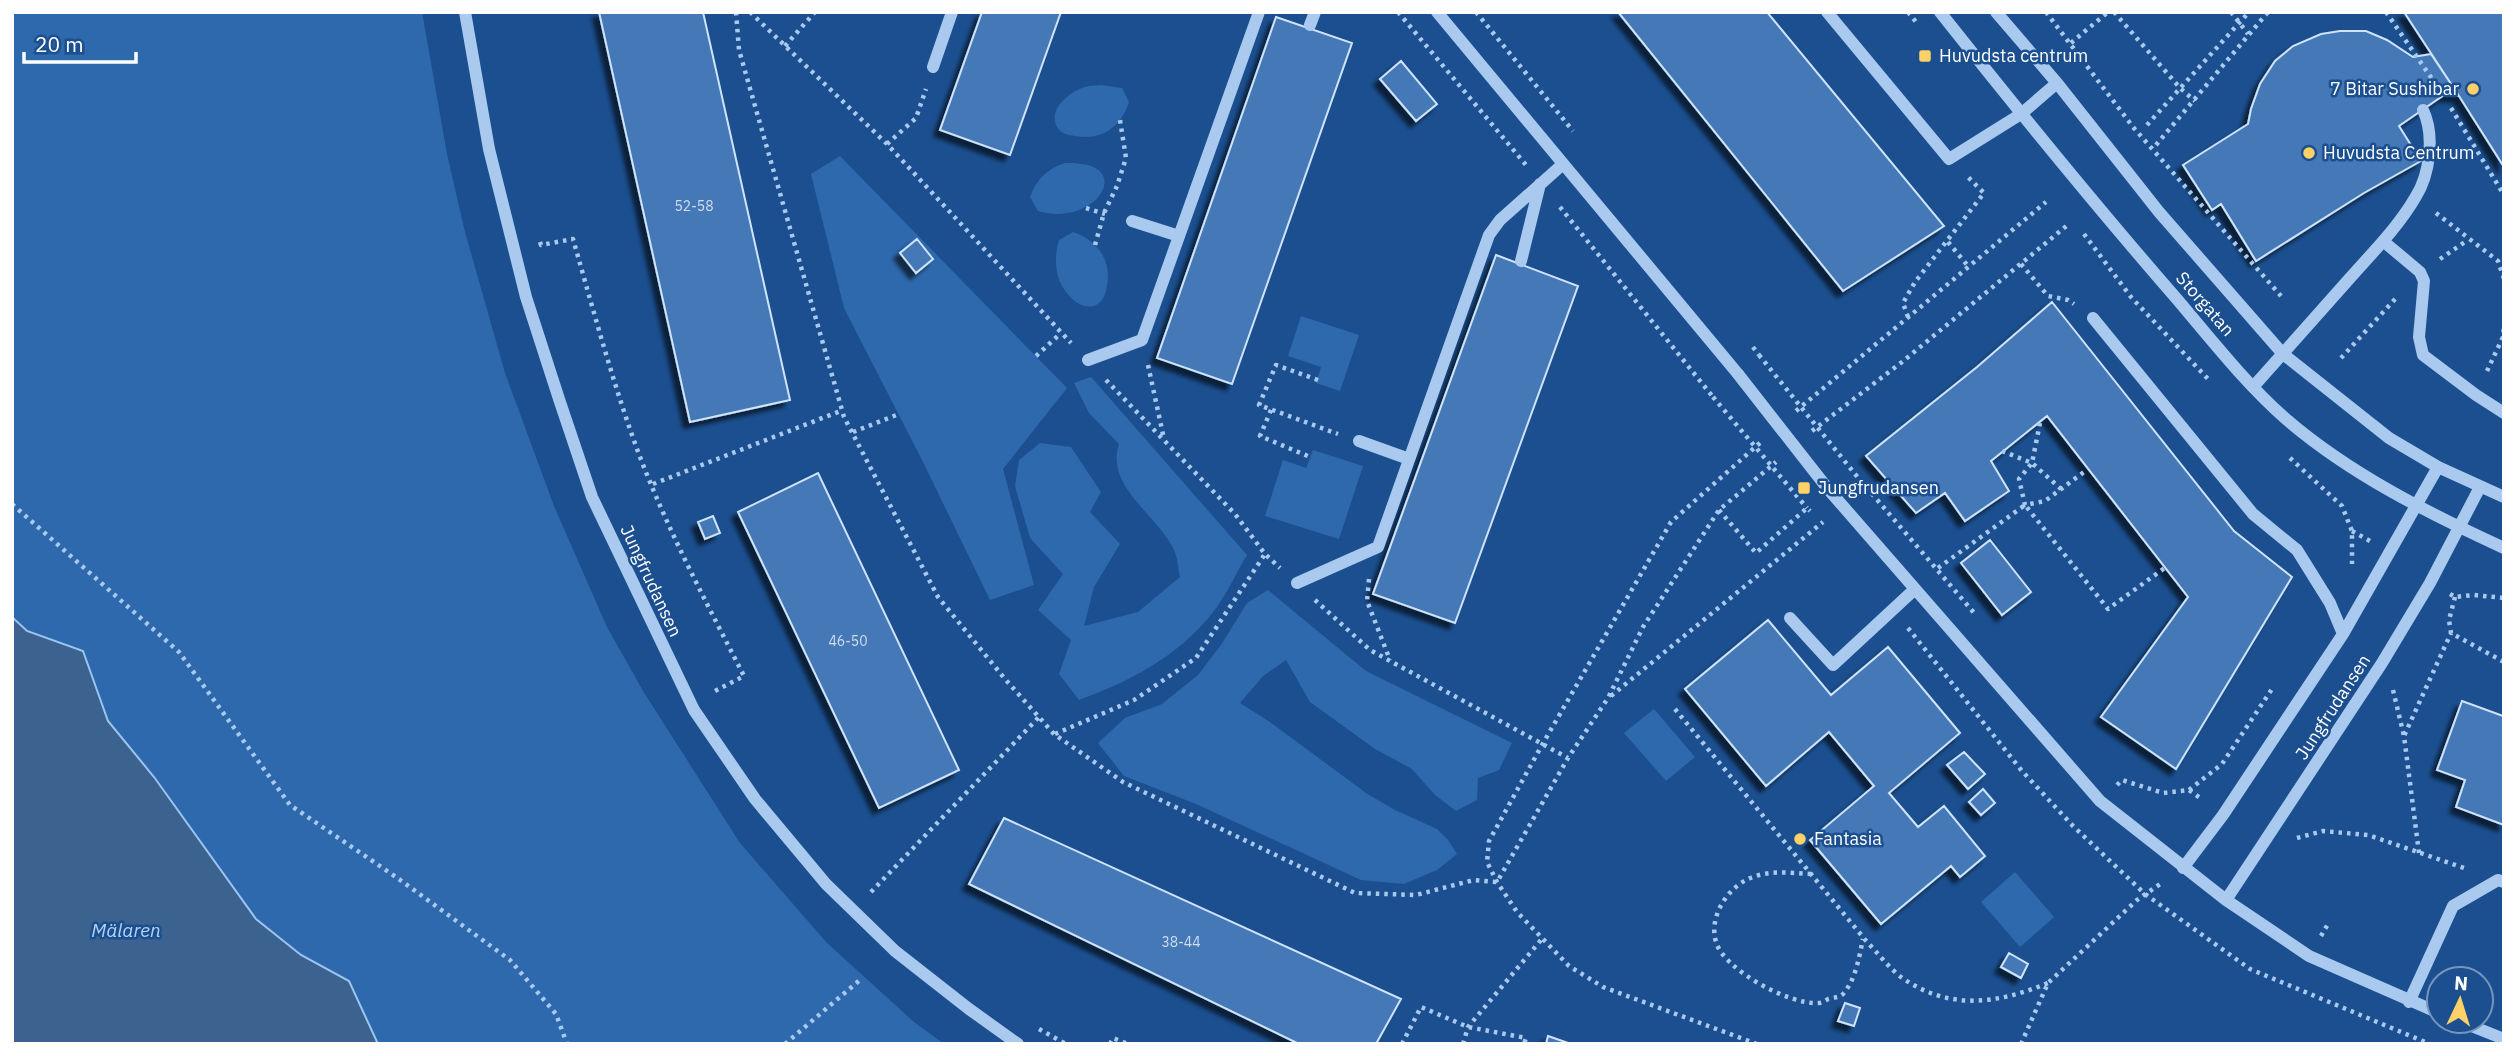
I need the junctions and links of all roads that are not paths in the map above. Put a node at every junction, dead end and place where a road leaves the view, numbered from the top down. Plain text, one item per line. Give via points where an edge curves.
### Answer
1 (465, 12) edge
2 (953, 12) edge
3 (1259, 12) edge
4 (1315, 12) edge
5 (1437, 12) edge
6 (1827, 12) edge
7 (1940, 12) edge
8 (1996, 12) edge
9 (1310, 25) dead end
10 (933, 67) dead end
11 (2057, 83) junction
12 (2423, 110) dead end
13 (2021, 114) junction
14 (1563, 164) junction
15 (1540, 183) junction
16 (1132, 221) dead end
17 (1179, 236) junction
18 (2383, 241) junction
19 (1521, 261) dead end
20 (2093, 318) dead end
21 (2283, 354) junction
22 (1088, 360) road end
23 (2253, 387) junction
24 (2504, 413) edge
25 (1359, 441) road end
26 (1409, 459) junction
27 (2438, 467) junction
28 (2480, 486) junction
29 (2504, 497) edge
30 (2417, 503) junction
31 (2459, 527) junction
32 (2504, 548) edge
33 (1297, 583) road end
34 (1915, 589) junction
35 (1790, 618) dead end
36 (2343, 634) junction
37 (2183, 868) junction
38 (2504, 882) edge
39 (2227, 900) junction
40 (2409, 1002) junction
41 (2425, 1008) edge
42 (1018, 1044) edge

1 - 42 street, Jungfrudansen via 489,149 526,297 559,399 592,497 694,710 755,799 826,884 895,951
2 - 10 street
3 - 17 street
4 - 9 street
5 - 14 street
6 - 13 street via 1949,159
7 - 13 street, Storgatan
8 - 11 street, Storgatan
11 - 13 street
11 - 21 street, Storgatan via 2159,212
12 - 18 street via 2429,154 2425,177
13 - 23 street, Storgatan
14 - 15 street
14 - 34 street, bridge
15 - 19 street
15 - 26 street via 1489,235
16 - 17 street
17 - 22 street via 1142,340
18 - 21 street
18 - 24 street via 2420,272 2424,281 2419,337 2423,355
20 - 36 street via 2253,514 2297,550
21 - 23 street
21 - 27 street, Storgatan via 2389,438
23 - 30 street, Storgatan via 2287,419 2362,475
25 - 26 street
26 - 33 street via 1378,547
27 - 28 street, Storgatan
27 - 30 street, Jungfrudansen
28 - 29 street, Storgatan
28 - 31 street, Jungfrudansen
30 - 31 street, Storgatan
30 - 36 street, Jungfrudansen
31 - 32 street, Storgatan
31 - 39 street, Jungfrudansen via 2382,663
34 - 35 street via 1833,665
34 - 37 street via 2099,801
36 - 37 street, Jungfrudansen
37 - 39 street
38 - 40 street via 2498,880 2453,905
39 - 40 street via 2309,956
40 - 41 street

